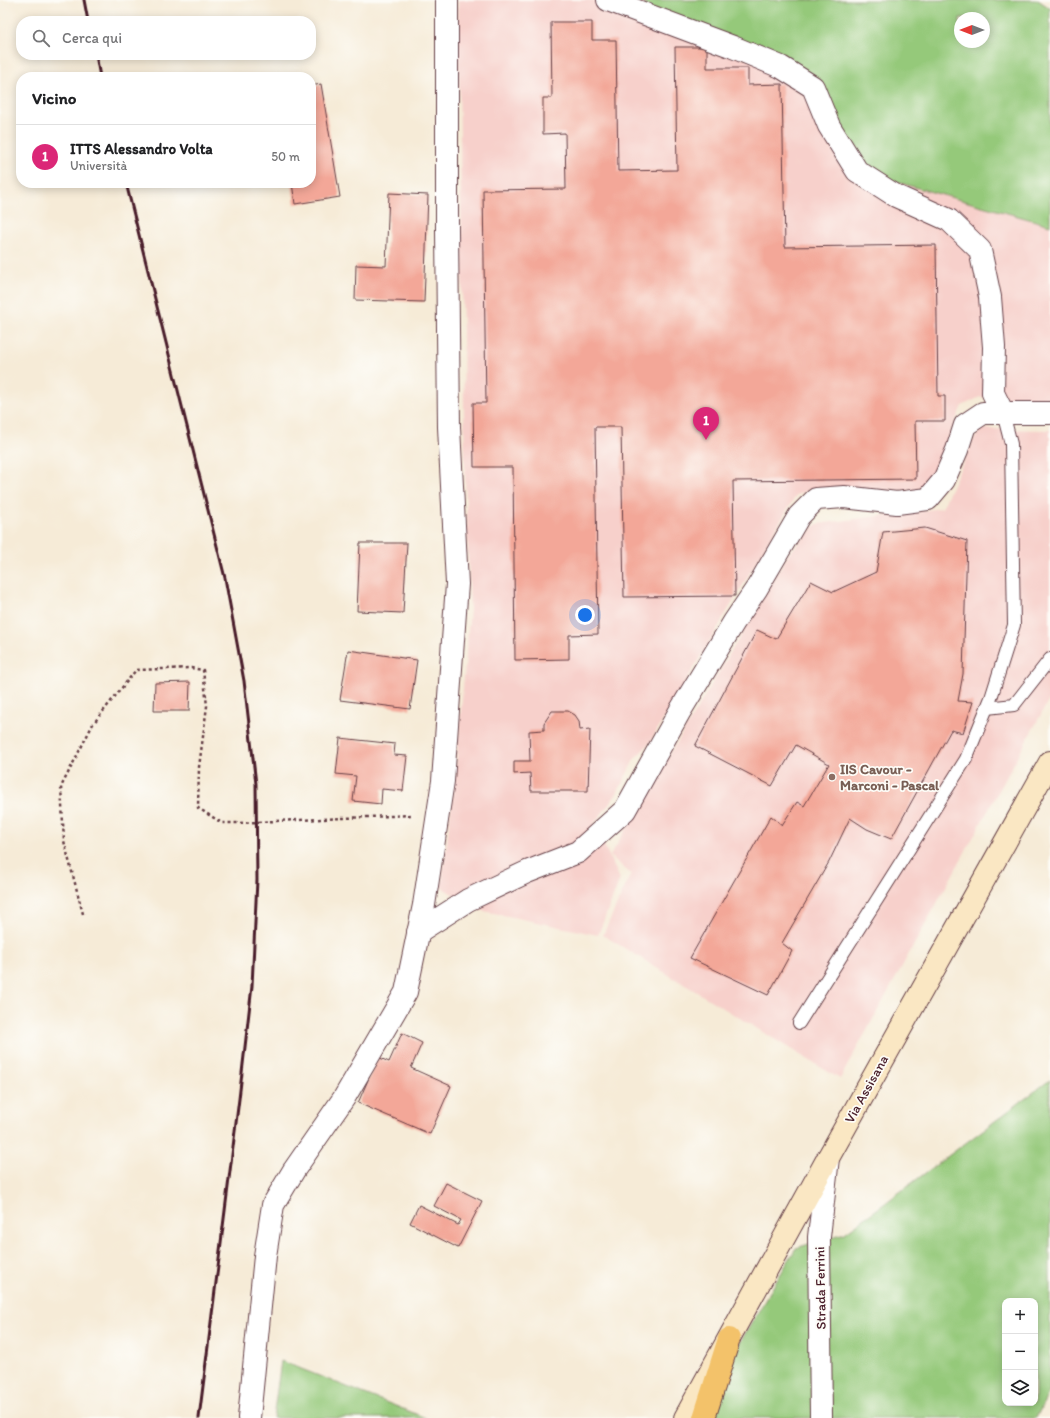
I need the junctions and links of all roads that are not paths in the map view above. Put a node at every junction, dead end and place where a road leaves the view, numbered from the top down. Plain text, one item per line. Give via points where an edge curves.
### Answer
1 (447, 0) edge
2 (608, 0) edge
3 (1003, 413) junction
4 (1050, 413) edge
5 (1050, 659) edge
6 (987, 708) junction
7 (1050, 762) edge
8 (418, 932) junction
9 (799, 1023) dead end
10 (828, 1158) junction
11 (729, 1339) junction
12 (249, 1418) edge
13 (685, 1418) edge
14 (704, 1418) edge
15 (821, 1418) edge

1 - 8 street via 449,427 456,584 443,781
2 - 3 street via 781,67 813,87 829,126 857,171 896,196 949,220 980,250 990,297 994,347 993,394
3 - 4 street
3 - 6 lane via 1011,444 1014,625
3 - 8 street via 983,413 965,425 944,480 928,499 897,503 844,498 816,499 798,516 757,588 680,712 625,810 578,852 527,872 468,900
5 - 6 lane via 1014,705
6 - 9 lane via 966,759
7 - 10 main road, Via Assisana
8 - 12 street via 406,992 344,1098 273,1205
10 - 11 main road, Via Assisana
10 - 15 street, Strada Ferrini via 820,1237
11 - 13 main road, Via Assisana
11 - 14 highway

